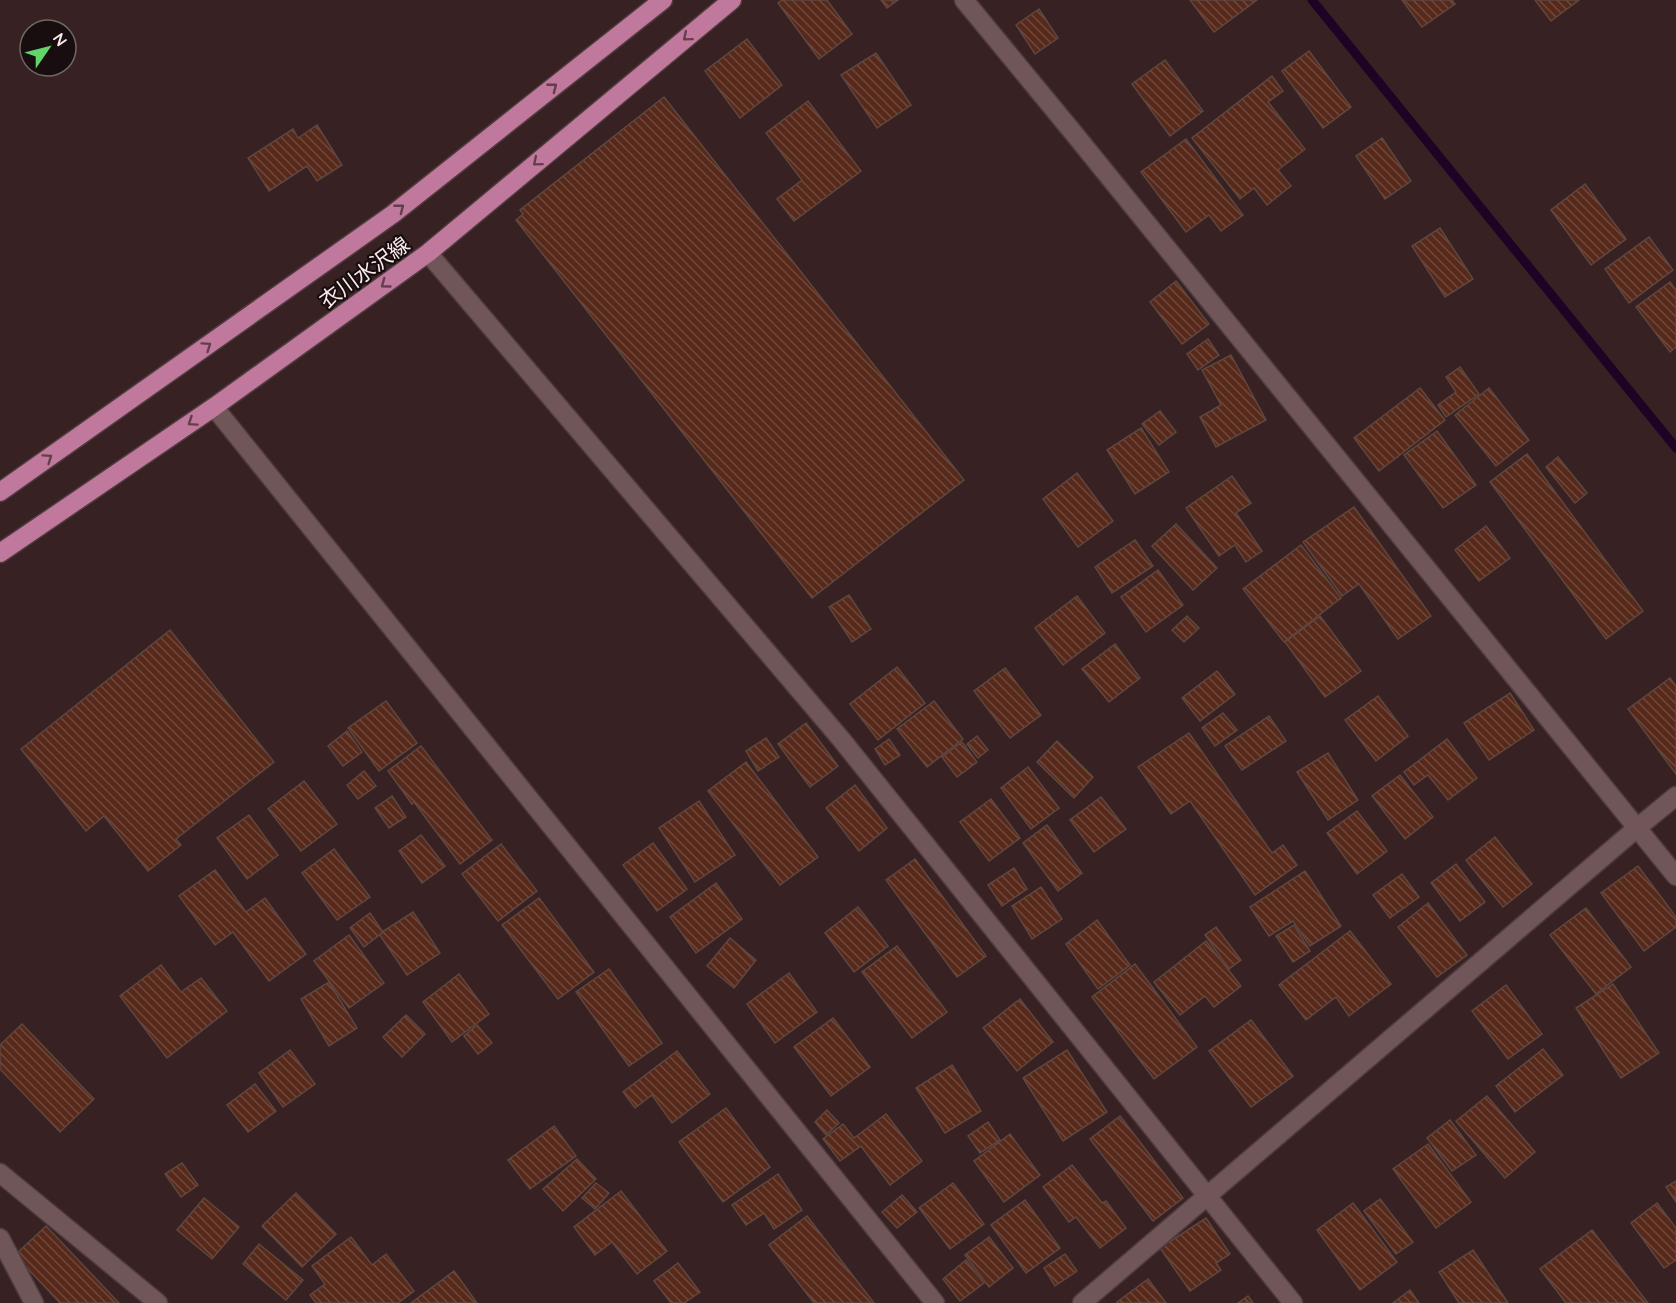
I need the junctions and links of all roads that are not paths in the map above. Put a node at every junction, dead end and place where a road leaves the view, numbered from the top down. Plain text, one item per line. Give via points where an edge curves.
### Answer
1 (663, 0) edge
2 (732, 0) edge
3 (964, 0) edge
4 (429, 253) junction
5 (214, 407) junction
6 (0, 492) edge
7 (0, 553) edge
8 (1676, 796) edge
9 (1637, 828) junction
10 (1676, 876) edge
11 (0, 1173) edge
12 (1209, 1197) junction
13 (0, 1238) edge
14 (34, 1303) edge
15 (158, 1303) edge
16 (935, 1303) edge
17 (1082, 1303) edge
18 (1293, 1303) edge

6 -> 1 main road, 衣川水沢線 via 393,214
2 -> 4 main road, 衣川水沢線
3 - 9 street
4 -> 5 main road, 衣川水沢線
4 - 12 street via 841,739
5 -> 7 main road, 衣川水沢線
5 - 16 street
8 - 9 street
9 - 10 street
9 - 12 street
11 - 15 street
12 - 17 street
12 - 18 street
13 - 14 street

